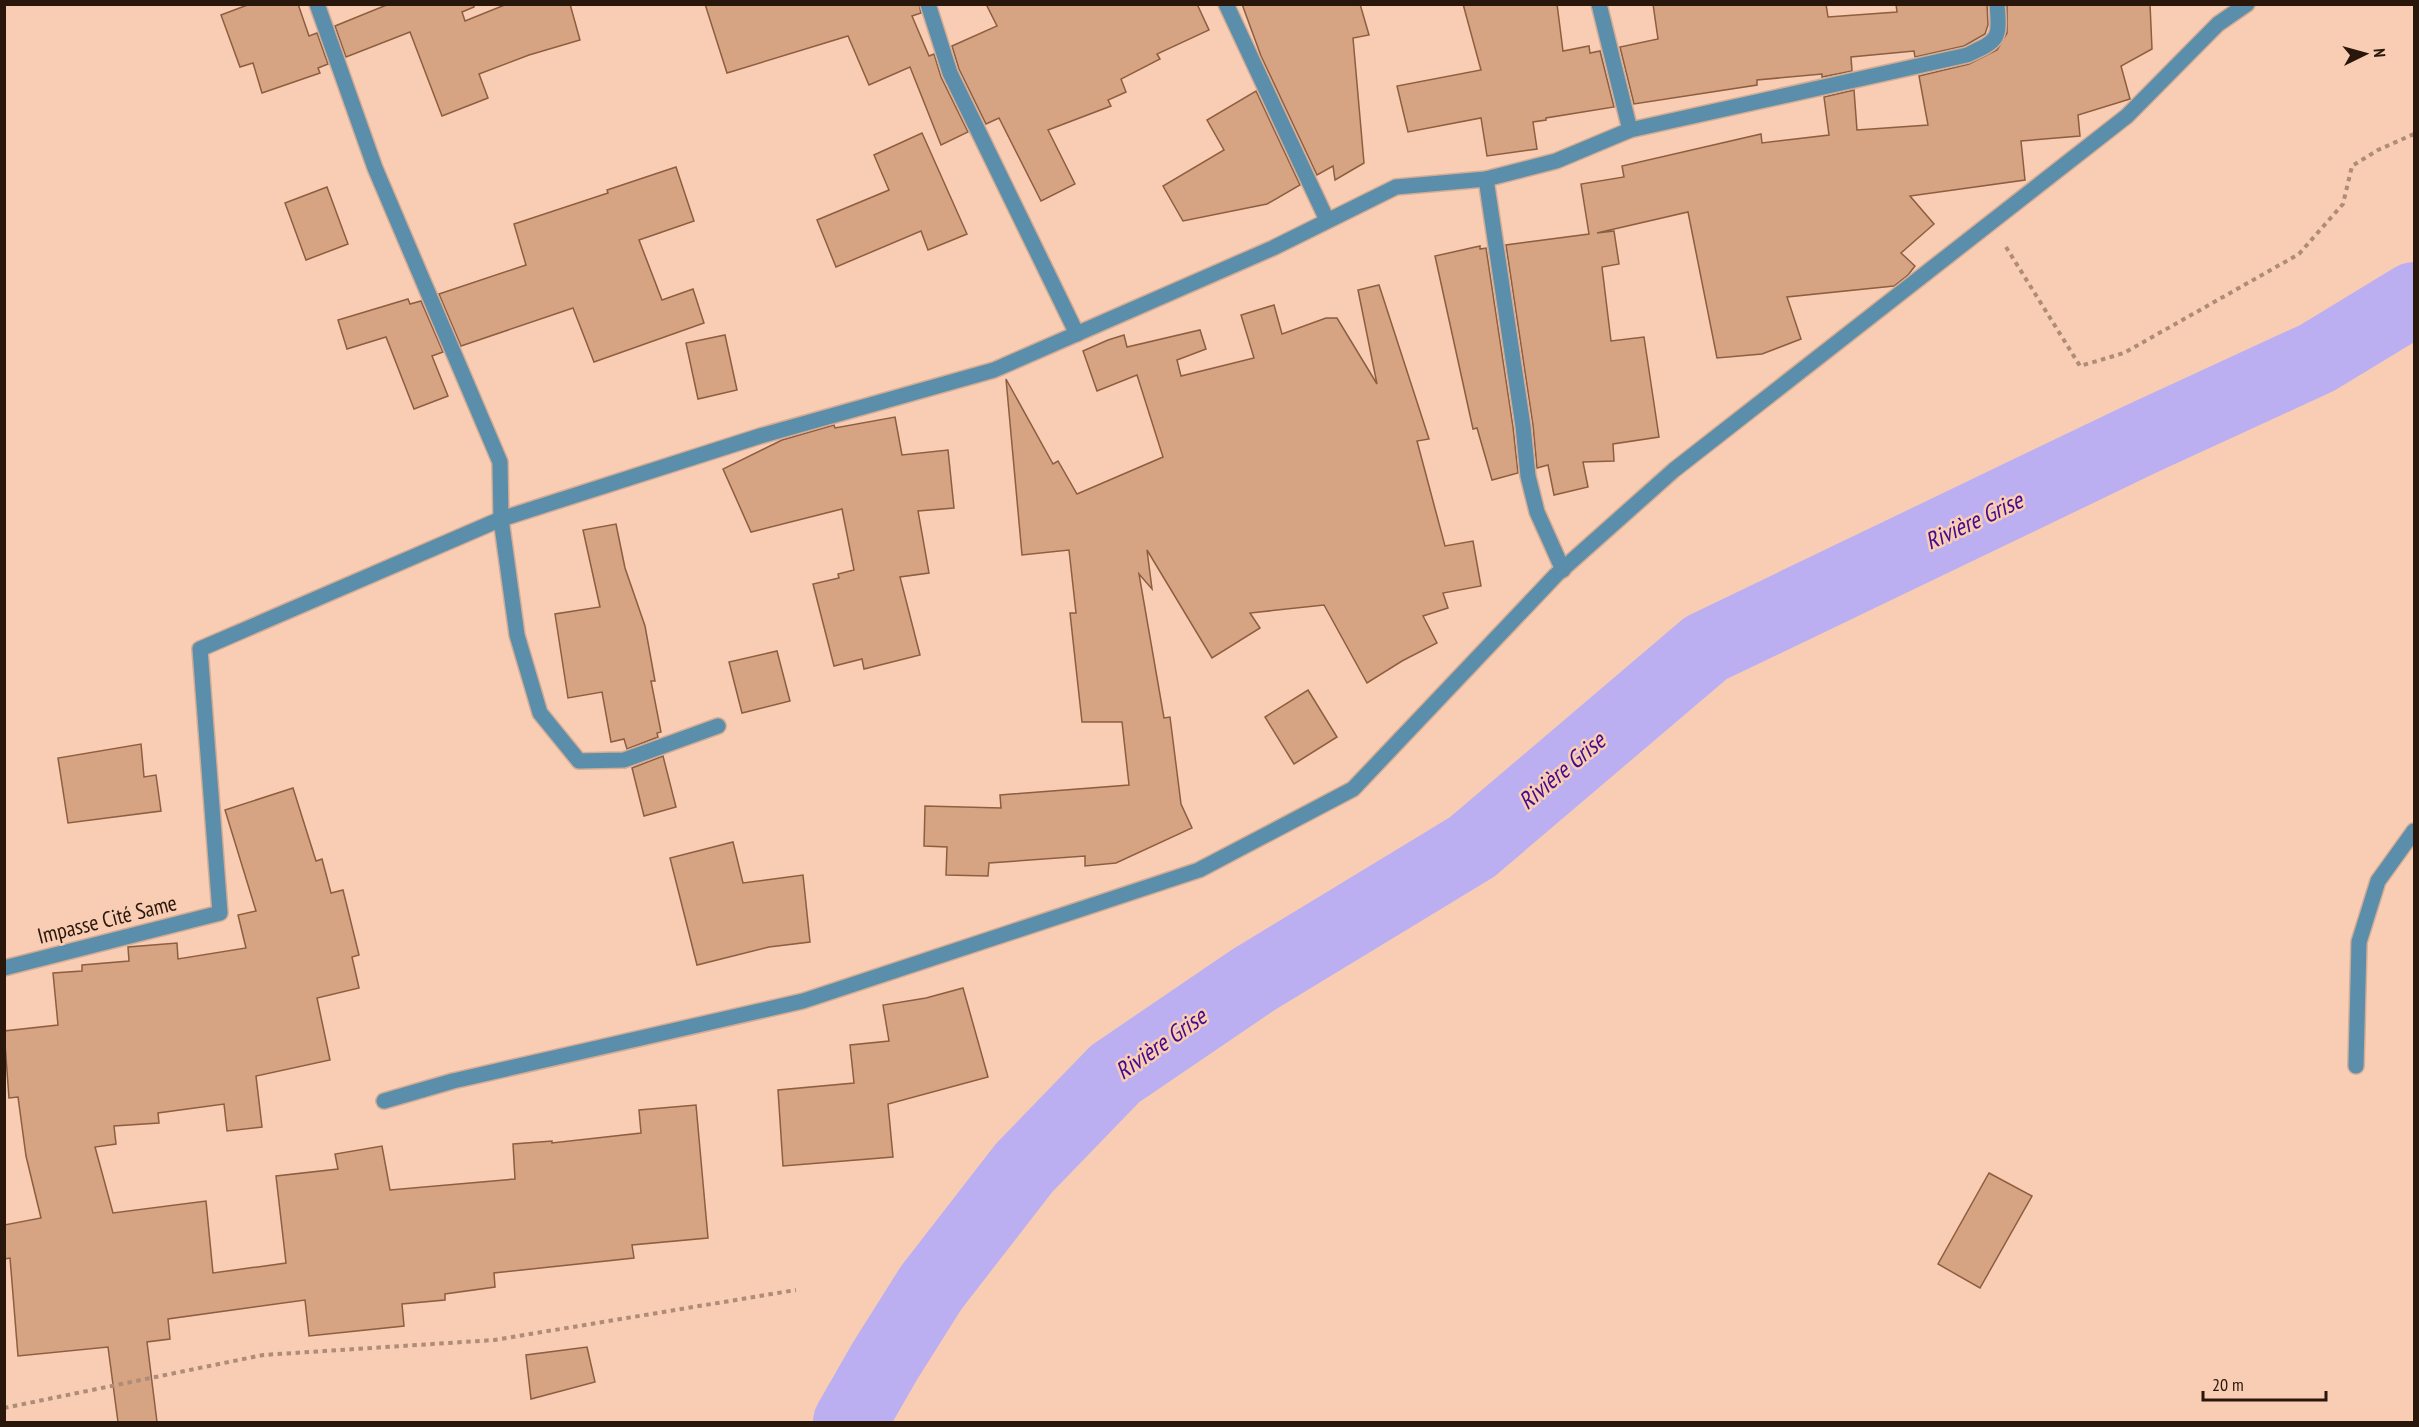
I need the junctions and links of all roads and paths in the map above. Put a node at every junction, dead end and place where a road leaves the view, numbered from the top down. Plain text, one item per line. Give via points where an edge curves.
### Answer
1 (317, 4) edge
2 (928, 4) edge
3 (1226, 4) edge
4 (1599, 4) edge
5 (1996, 4) edge
6 (2247, 4) edge
7 (1630, 130) junction
8 (2415, 134) edge
9 (1486, 178) junction
10 (1327, 220) junction
11 (1991, 224) junction
12 (1077, 334) junction
13 (501, 519) junction
14 (1563, 570) junction
15 (718, 726) dead end
16 (2415, 831) edge
17 (4, 968) edge
18 (2356, 1066) dead end
19 (384, 1101) dead end
20 (796, 1290) dead end
21 (4, 1408) edge

1 - 13 street via 375,168 500,462
2 - 12 street via 950,73
3 - 10 street
4 - 7 street
5 - 7 street via 1999,32 1991,44 1967,56
6 - 11 street via 2218,24 2127,116
7 - 9 street via 1556,161
8 - 11 path via 2352,166 2343,204 2299,254 2124,353 2080,366
9 - 10 street via 1396,187
9 - 14 street via 1528,476 1538,512
10 - 12 street via 1273,248
11 - 14 street via 1674,470
12 - 13 street via 994,370 760,436
13 - 15 street via 517,634 540,713 579,761 624,760
13 - 17 street, Impasse Cité Same via 200,649 220,913
14 - 19 street via 1353,789 1198,870 803,1001 453,1081
16 - 18 street via 2378,881 2359,942
20 - 21 path via 494,1340 263,1355

